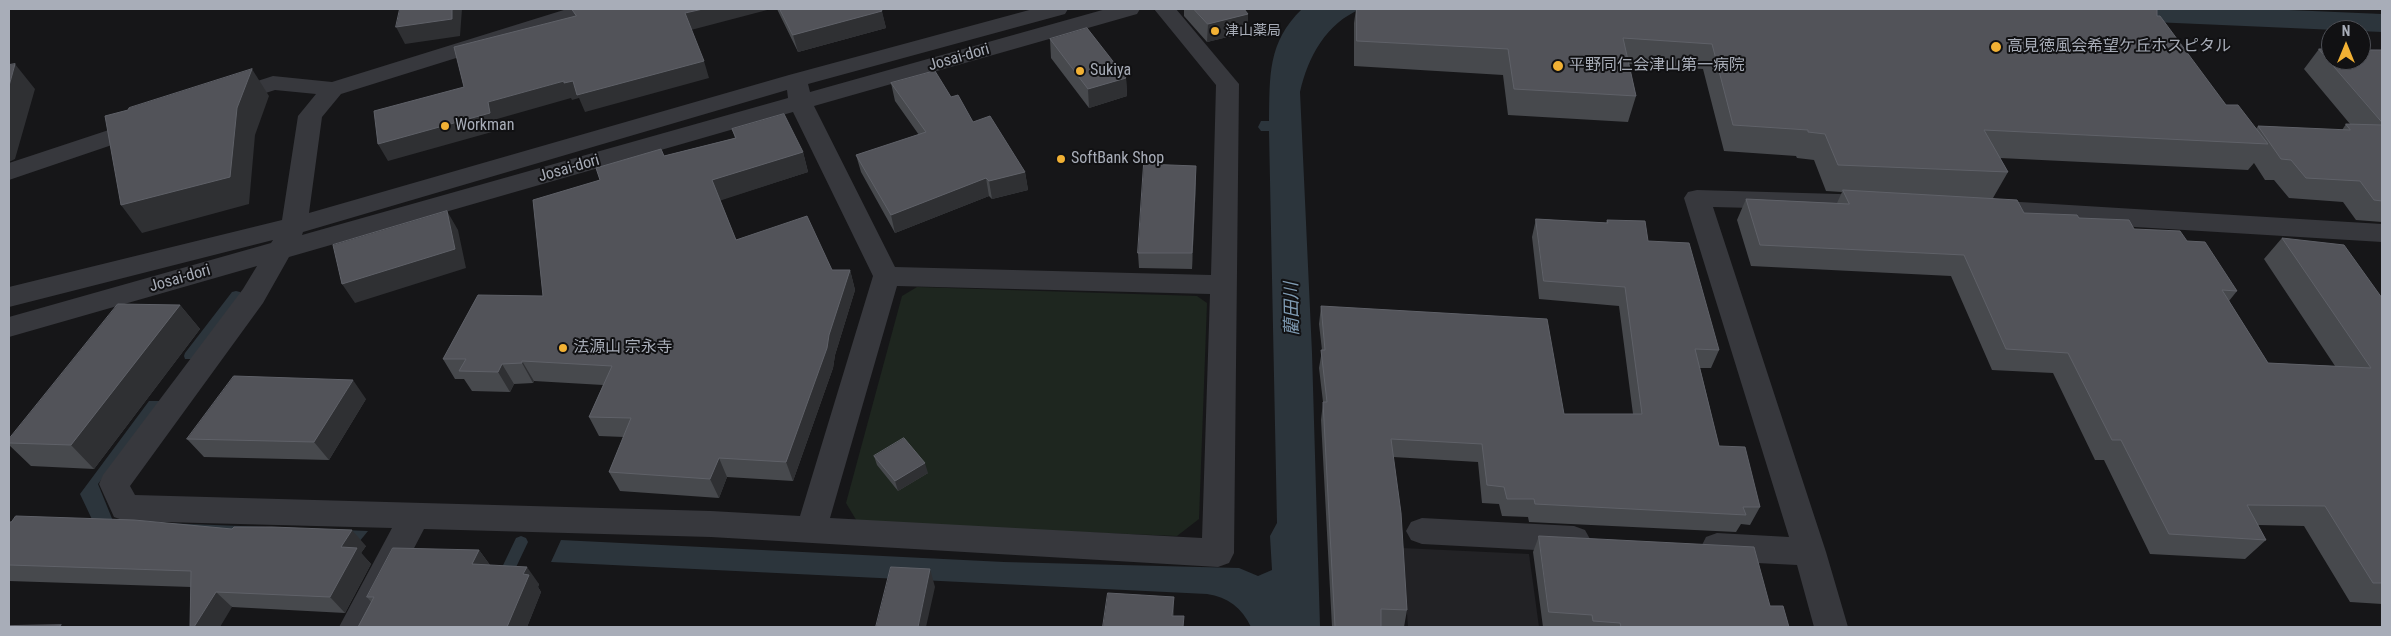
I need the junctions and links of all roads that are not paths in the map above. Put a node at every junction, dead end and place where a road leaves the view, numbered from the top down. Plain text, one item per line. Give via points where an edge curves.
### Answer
1 (589, 9) edge
2 (1058, 9) edge
3 (1129, 9) edge
4 (1165, 9) edge
5 (559, 14) edge
6 (333, 89) junction
7 (798, 91) junction
8 (207, 105) edge
9 (169, 118) edge
10 (9, 172) edge
11 (1903, 204) edge
12 (1959, 207) edge
13 (2382, 233) edge
14 (287, 239) junction
15 (886, 276) junction
16 (1222, 285) junction
17 (9, 297) edge
18 (9, 327) edge
19 (415, 516) junction
20 (811, 530) junction
21 (1422, 531) dead end
22 (1601, 541) edge
23 (1691, 546) edge
24 (1810, 552) junction
25 (356, 627) edge
26 (1831, 627) edge

1 - 5 street
2 - 7 street, Josai-dori
3 - 7 street, Josai-dori
4 - 16 street via 1228,84
5 - 6 street
6 - 8 street via 273,83
6 - 14 street via 310,116
7 - 14 street, Josai-dori
7 - 15 street
9 - 10 street
11 - 24 street via 1696,198
12 - 13 street
14 - 17 street, Josai-dori
14 - 18 street, Josai-dori
14 - 19 street via 253,296 114,484 124,508
15 - 16 street
15 - 20 street
16 - 20 street via 1218,553
19 - 20 street
19 - 25 street
21 - 22 street
23 - 24 street
24 - 26 street

